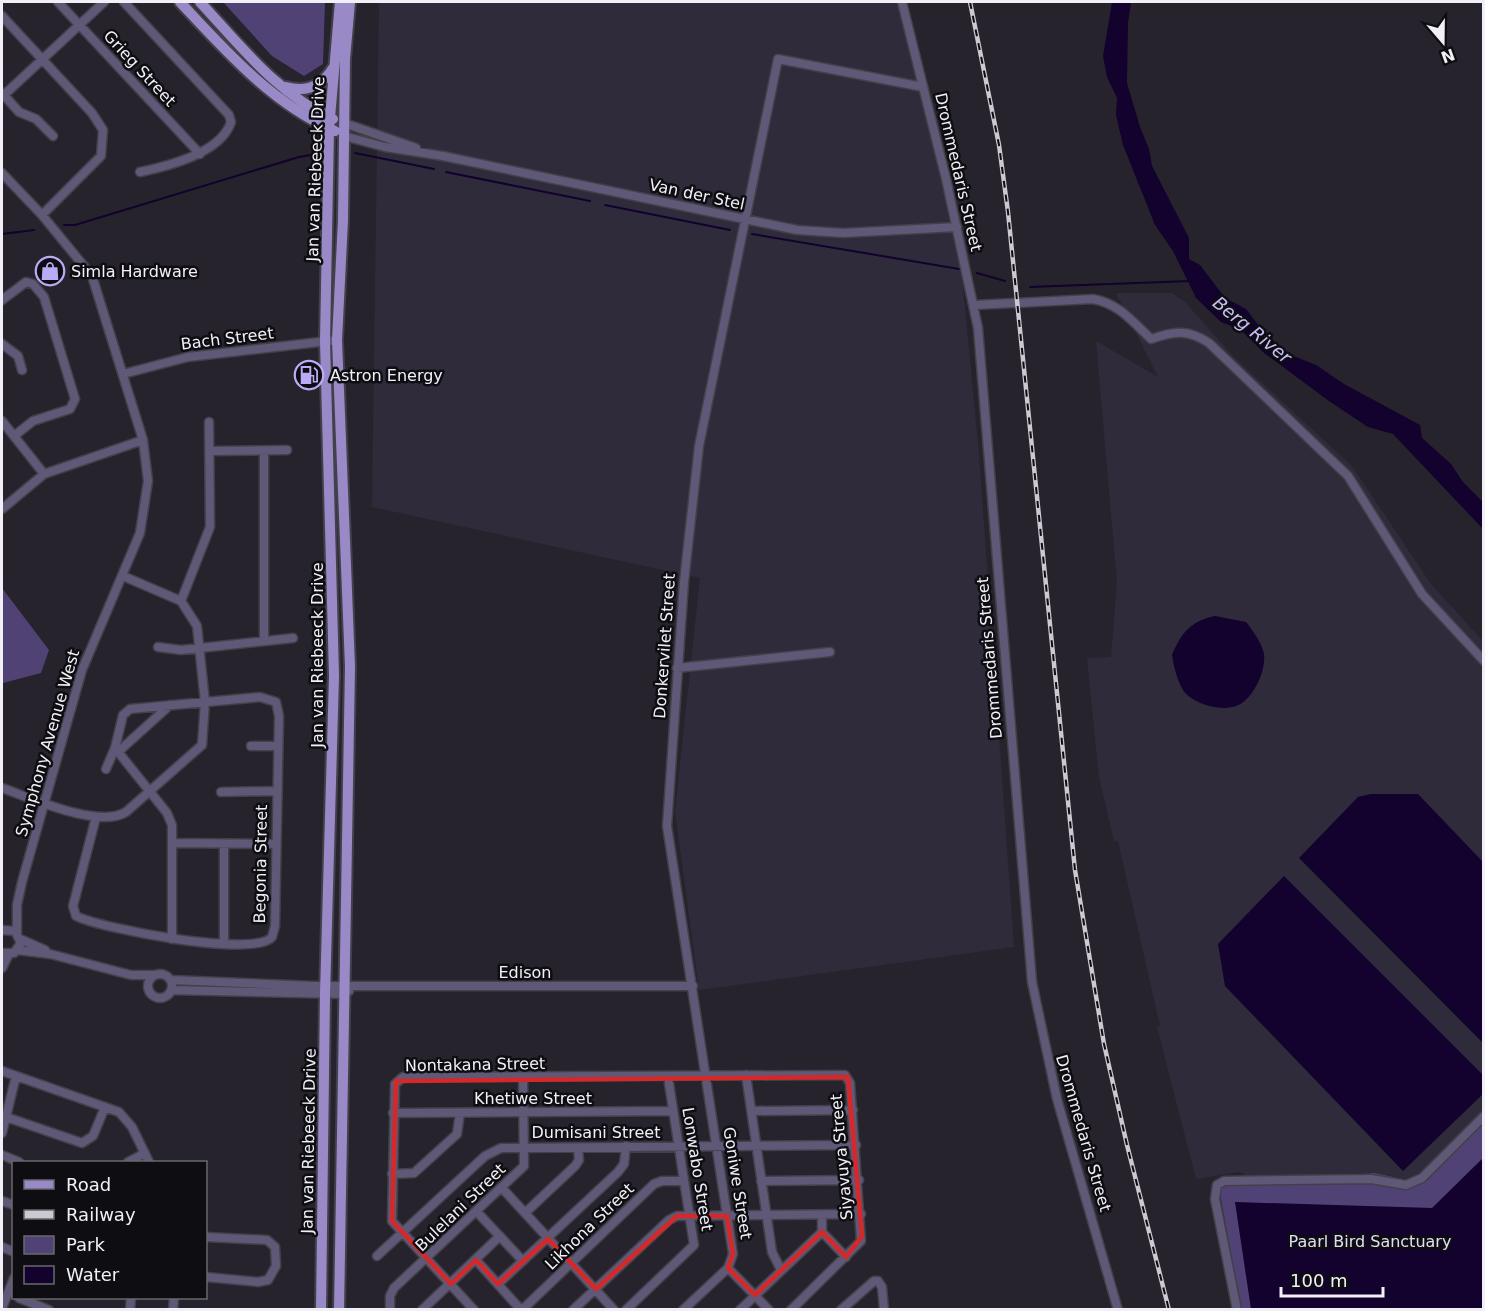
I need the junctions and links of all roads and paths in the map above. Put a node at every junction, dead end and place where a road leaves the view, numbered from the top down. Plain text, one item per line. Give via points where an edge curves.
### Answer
1 (58, 2) edge
2 (104, 2) edge
3 (124, 2) edge
4 (180, 2) edge
5 (201, 2) edge
6 (339, 2) edge
7 (350, 2) edge
8 (902, 2) edge
9 (2, 16) edge
10 (80, 25) junction
11 (42, 60) junction
12 (334, 67) junction
13 (280, 85) junction
14 (923, 87) junction
15 (2, 94) edge
16 (308, 117) junction
17 (329, 123) junction
18 (345, 123) junction
19 (53, 136) dead end
20 (344, 136) junction
21 (328, 146) junction
22 (200, 154) junction
23 (434, 154) junction
24 (140, 172) dead end
25 (2, 173) edge
26 (42, 215) junction
27 (745, 220) junction
28 (957, 227) junction
29 (2, 300) edge
30 (975, 305) junction
31 (337, 340) junction
32 (325, 341) junction
33 (2, 344) edge
34 (22, 370) dead end
35 (123, 374) junction
36 (2, 422) edge
37 (209, 422) dead end
38 (14, 436) junction
39 (143, 440) junction
40 (287, 450) dead end
41 (210, 451) junction
42 (264, 452) junction
43 (44, 474) junction
44 (2, 509) edge
45 (123, 576) junction
46 (181, 601) junction
47 (292, 638) dead end
48 (264, 641) junction
49 (158, 647) dead end
50 (202, 648) junction
51 (830, 652) dead end
52 (1484, 661) edge
53 (677, 669) junction
54 (205, 702) junction
55 (170, 705) junction
56 (251, 746) dead end
57 (278, 746) junction
58 (117, 750) junction
59 (106, 769) dead end
60 (2, 788) edge
61 (276, 790) junction
62 (150, 791) junction
63 (221, 792) dead end
64 (45, 803) junction
65 (96, 817) junction
66 (174, 843) junction
67 (224, 844) junction
68 (275, 844) junction
69 (17, 905) junction
70 (3, 930) edge
71 (19, 936) junction
72 (172, 939) junction
73 (224, 944) junction
74 (9, 953) edge
75 (50, 954) junction
76 (2, 968) edge
77 (131, 975) junction
78 (154, 975) junction
79 (171, 985) junction
80 (693, 986) junction
81 (325, 990) junction
82 (343, 990) junction
83 (149, 992) junction
84 (2, 1071) edge
85 (746, 1075) junction
86 (16, 1076) junction
87 (523, 1077) junction
88 (668, 1077) junction
89 (707, 1077) junction
90 (105, 1107) junction
91 (853, 1110) junction
92 (673, 1111) junction
93 (751, 1111) junction
94 (393, 1113) junction
95 (460, 1113) junction
96 (525, 1113) junction
97 (1484, 1116) edge
98 (6, 1117) junction
99 (2, 1133) edge
100 (856, 1145) junction
101 (626, 1146) junction
102 (678, 1146) junction
103 (717, 1146) junction
104 (755, 1146) junction
105 (525, 1147) junction
106 (578, 1148) junction
107 (145, 1153) junction
108 (2, 1155) edge
109 (17, 1161) edge
110 (130, 1161) edge
111 (149, 1161) edge
112 (392, 1174) junction
113 (859, 1179) junction
114 (761, 1180) junction
115 (683, 1181) junction
116 (502, 1188) junction
117 (477, 1212) junction
118 (525, 1213) junction
119 (861, 1214) junction
120 (766, 1215) junction
121 (822, 1215) junction
122 (689, 1216) junction
123 (728, 1216) junction
124 (822, 1232) junction
125 (402, 1233) junction
126 (500, 1236) junction
127 (207, 1237) edge
128 (548, 1239) junction
129 (376, 1256) dead end
130 (846, 1257) junction
131 (427, 1259) junction
132 (476, 1260) junction
133 (523, 1261) junction
134 (572, 1263) junction
135 (728, 1268) junction
136 (781, 1270) junction
137 (207, 1277) edge
138 (451, 1284) junction
139 (498, 1284) junction
140 (596, 1289) junction
141 (10, 1294) edge
142 (755, 1295) junction
143 (22, 1299) edge
144 (2, 1308) edge
145 (49, 1310) edge
146 (321, 1310) edge
147 (339, 1310) edge
148 (390, 1310) edge
149 (422, 1310) edge
150 (474, 1310) edge
151 (522, 1310) edge
152 (573, 1310) edge
153 (615, 1310) edge
154 (626, 1310) edge
155 (683, 1310) edge
156 (740, 1310) edge
157 (769, 1310) edge
158 (791, 1310) edge
159 (841, 1310) edge
160 (884, 1310) edge
161 (1118, 1310) edge
162 (1237, 1310) edge

1 - 10 street, Grieg Street
2 - 10 street
3 - 22 street via 229,115 228,129
4 - 16 main road, Van der Stel via 248,72
5 - 13 main road, Van der Stel
6 - 12 main road, Jan van Riebeeck Drive
7 - 18 main road, Jan van Riebeeck Drive
8 - 14 street, Drommedaris Street
9 - 11 street
10 - 11 street
10 - 22 street, Grieg Street
11 - 15 street
11 - 26 street via 92,113 104,139 97,163
12 - 13 main road via 314,87
12 - 17 main road, Jan van Riebeeck Drive
13 - 17 main road, Van der Stel
14 - 27 street, Donkervilet Street via 778,59
14 - 28 street, Drommedaris Street
15 - 19 street via 19,112 36,119
16 - 17 main road, Van der Stel
16 - 21 main road
17 - 18 main road, Van der Stel
17 - 20 main road, Van der Stel
17 - 21 main road, Jan van Riebeeck Drive
18 - 20 main road, Jan van Riebeeck Drive
18 - 23 street, Van der Stel
20 - 23 street, Van der Stel
20 - 31 main road, Jan van Riebeeck Drive
21 - 32 main road, Jan van Riebeeck Drive
22 - 24 street
23 - 27 street, Van der Stel
25 - 26 street, Symphony Avenue West
26 - 35 street, Symphony Avenue West via 92,276
27 - 28 street, Van der Stel via 820,232
27 - 53 street, Donkervilet Street via 699,446
28 - 30 street, Drommedaris Street
29 - 38 street via 21,284 33,284 44,297 75,403 70,409 28,424
30 - 52 street via 1093,299 1123,311 1151,339 1180,331 1209,343 1348,476 1422,594
30 - 161 street, Drommedaris Street via 1032,982 1054,1089
31 - 32 street, Bach Street
31 - 82 main road, Jan van Riebeeck Drive via 350,666
32 - 35 street, Bach Street via 188,357
32 - 81 main road, Jan van Riebeeck Drive via 334,622
33 - 34 street via 18,356
35 - 39 street, Symphony Avenue West
36 - 38 street
37 - 41 street
38 - 43 street
39 - 43 street
39 - 45 street, Symphony Avenue West via 148,481 146,505
40 - 42 street
41 - 42 street
41 - 46 street via 208,535
42 - 48 street
43 - 44 street
45 - 46 street
45 - 64 street, Symphony Avenue West via 82,670
46 - 50 street via 197,626
47 - 48 street
48 - 50 street
49 - 50 street
50 - 54 street
51 - 53 street
53 - 80 street, Donkervilet Street via 667,826
54 - 55 street
54 - 57 street, Begonia Street via 272,699 279,709
54 - 62 street via 202,745
55 - 58 street
55 - 58 street via 126,711
56 - 57 street
57 - 61 street, Begonia Street
58 - 59 street
58 - 62 street
60 - 64 street
61 - 63 street
61 - 68 street, Begonia Street
62 - 65 street via 120,816
62 - 66 street via 171,819
64 - 65 street
64 - 69 street, Symphony Avenue West
65 - 72 street, Begonia Street via 75,894 74,913 107,926
66 - 67 street
66 - 72 street
67 - 68 street
67 - 73 street
68 - 73 street, Begonia Street via 272,938 263,944
69 - 70 street, Symphony Avenue West
69 - 71 street, Symphony Avenue West
70 - 71 street
71 - 74 street, Symphony Avenue West
71 - 75 street
72 - 73 street, Begonia Street
74 - 75 street
74 - 76 street, Symphony Avenue West
75 - 77 street
77 - 78 street
77 - 83 street
78 - 79 street via 163,975
78 - 83 street via 148,983
79 - 81 street, Edison
79 - 83 street via 161,999
80 - 82 street, Edison via 358,986
80 - 89 street, Donkervilet Street
81 - 82 street, Edison
81 - 146 main road, Jan van Riebeeck Drive
82 - 147 main road, Jan van Riebeeck Drive
84 - 86 street
85 - 89 street, Siyavuya Street
85 - 91 street, Siyavuya Street via 845,1075 850,1083
85 - 93 street
86 - 90 street
86 - 98 street
87 - 88 street, Nontakana Street
87 - 94 street, Nontakana Street via 403,1077 395,1084
87 - 96 street, Bulelani Street
88 - 89 street, Nontakana Street
88 - 92 street, Lonwabo Street
89 - 103 street, Goniwe Street
90 - 98 street via 93,1136 82,1143
90 - 107 street via 128,1120
91 - 93 street
91 - 100 street, Siyavuya Street
92 - 96 street, Khetiwe Street
92 - 102 street, Lonwabo Street
93 - 104 street
94 - 95 street, Khetiwe Street
94 - 112 street, Nontakana Street
95 - 96 street, Khetiwe Street
95 - 112 street via 457,1134 414,1173
96 - 105 street, Bulelani Street
97 - 162 street via 1412,1184 1371,1179 1224,1181 1217,1185 1215,1199
98 - 99 street
100 - 104 street, Dumisani Street
100 - 113 street, Siyavuya Street
101 - 102 street, Dumisani Street
101 - 106 street, Dumisani Street
101 - 128 street via 622,1168
102 - 103 street, Dumisani Street
102 - 115 street, Lonwabo Street
103 - 104 street, Dumisani Street
103 - 123 street, Goniwe Street
104 - 114 street
105 - 106 street, Dumisani Street
105 - 116 street, Bulelani Street via 524,1166
105 - 125 street, Dumisani Street via 501,1148 485,1156
106 - 118 street via 577,1163
107 - 110 street
107 - 111 street
108 - 109 street
112 - 125 street, Nontakana Street via 391,1217
113 - 114 street
113 - 119 street, Siyavuya Street
114 - 120 street
115 - 122 street, Lonwabo Street
115 - 134 street, Likhona Street via 654,1184
116 - 117 street, Bulelani Street
116 - 118 street
117 - 126 street
117 - 131 street, Bulelani Street
118 - 128 street
119 - 121 street
119 - 130 street, Siyavuya Street via 861,1241
120 - 121 street
120 - 123 street
120 - 136 street via 772,1252
121 - 124 street
122 - 123 street
122 - 140 street via 669,1220
122 - 154 street, Lonwabo Street via 692,1248
123 - 135 street, Goniwe Street via 733,1254
124 - 130 street
124 - 136 street
125 - 129 street, Dumisani Street
125 - 131 street, Nontakana Street
126 - 132 street
126 - 133 street
127 - 137 street via 267,1240 275,1247 276,1266 268,1280 258,1282
128 - 133 street
128 - 134 street
130 - 158 street, Siyavuya Street
131 - 138 street, Nontakana Street
131 - 148 street, Bulelani Street via 394,1288
132 - 138 street
132 - 139 street
133 - 139 street
134 - 140 street
134 - 151 street, Likhona Street
135 - 142 street
135 - 155 street
136 - 142 street
138 - 149 street
138 - 150 street, Nontakana Street
139 - 151 street
140 - 152 street
140 - 153 street
141 - 144 street
142 - 156 street
142 - 157 street
143 - 145 street
159 - 160 street via 874,1281 882,1287

